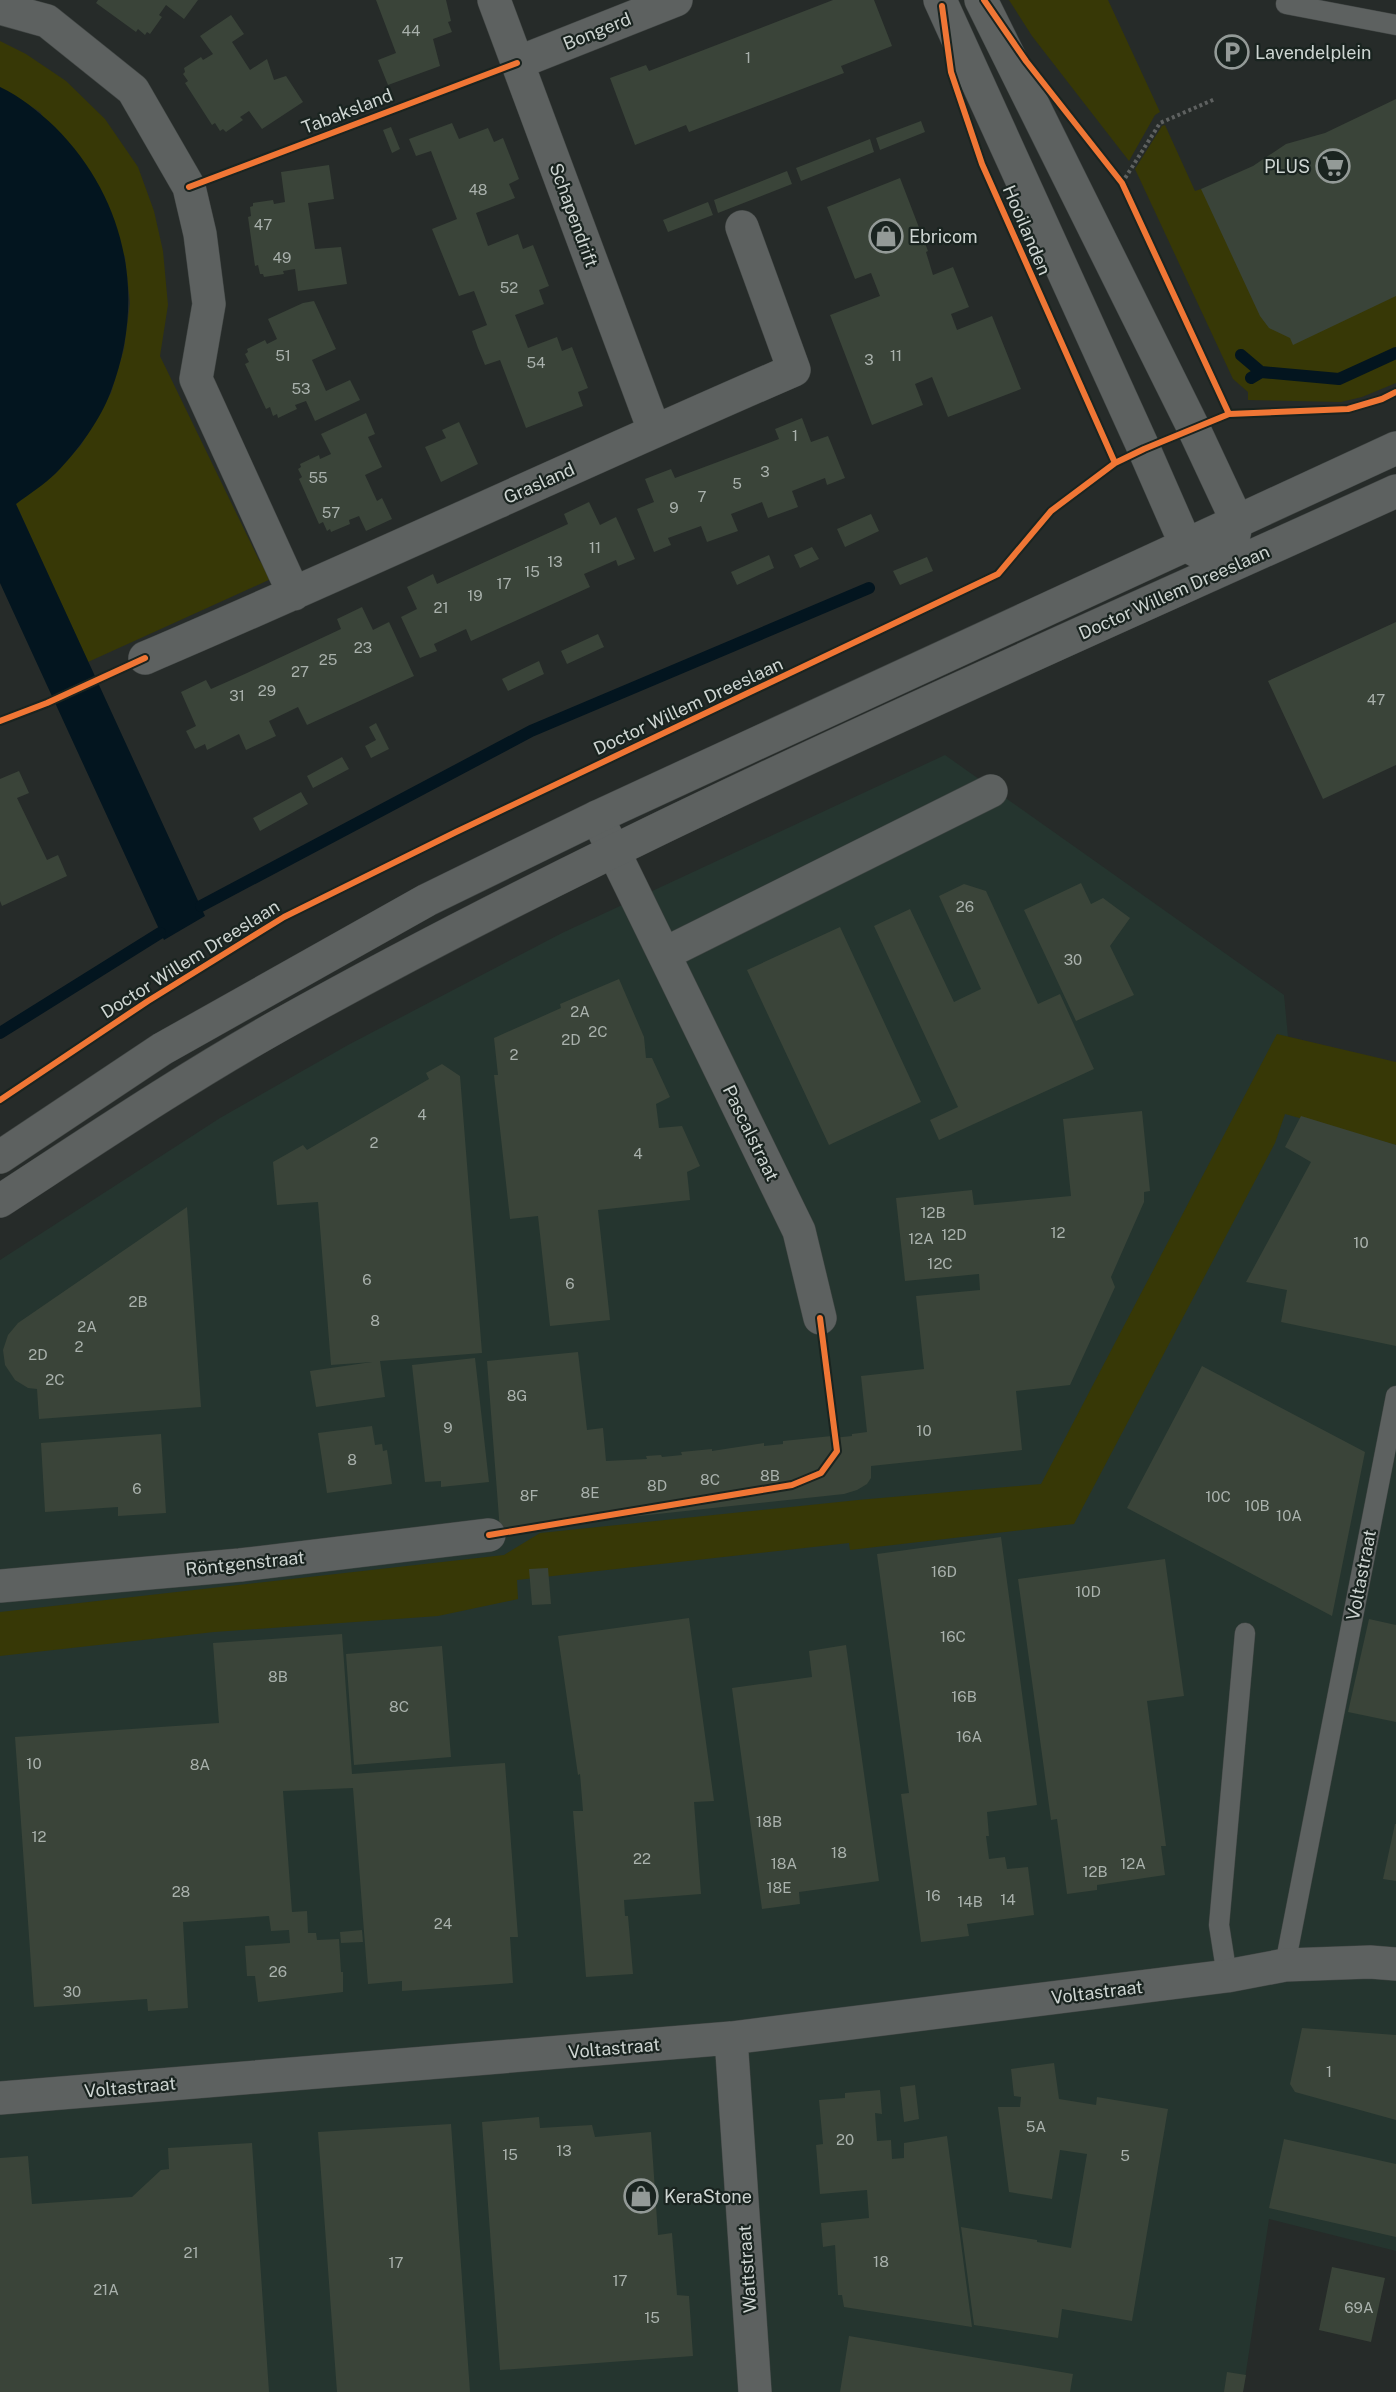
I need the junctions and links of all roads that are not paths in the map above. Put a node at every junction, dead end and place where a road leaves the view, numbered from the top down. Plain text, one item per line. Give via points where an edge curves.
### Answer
1 (494, 0) edge
2 (676, 0) edge
3 (939, 0) edge
4 (981, 0) edge
5 (1286, 4) dead end
6 (0, 8) edge
7 (1396, 25) edge
8 (517, 63) junction
9 (742, 227) dead end
10 (654, 430) junction
11 (1396, 448) edge
12 (1396, 491) edge
13 (1237, 521) junction
14 (1186, 545) junction
15 (1227, 568) junction
16 (294, 594) junction
17 (145, 658) dead end
18 (991, 791) dead end
19 (597, 817) junction
20 (614, 852) junction
21 (664, 954) junction
22 (0, 1157) edge
23 (0, 1202) edge
24 (820, 1318) dead end
25 (1396, 1396) edge
26 (489, 1535) dead end
27 (0, 1586) edge
28 (1245, 1633) dead end
29 (1396, 1964) edge
30 (1285, 1965) junction
31 (1227, 1976) junction
32 (731, 2038) junction
33 (0, 2098) edge
34 (755, 2392) edge

1 - 8 street, Schapendrift
2 - 8 street, Bongerd
3 - 14 street, Hooilanden
4 - 13 street
5 - 7 lane
6 - 16 street via 47,21 134,90 189,187 209,304 196,379
8 - 10 street, Schapendrift
9 - 10 street, Grasland via 794,370
10 - 16 street, Grasland
11 - 13 street, Doctor Willem Dreeslaan
12 - 15 street, Doctor Willem Dreeslaan
13 - 14 street, Doctor Willem Dreeslaan
13 - 15 street
14 - 15 street
14 - 19 street, Doctor Willem Dreeslaan
15 - 20 street, Doctor Willem Dreeslaan via 814,756
16 - 17 street, Grasland
18 - 21 street
19 - 20 street, Pascalstraat
19 - 22 street, Doctor Willem Dreeslaan via 427,900 162,1048
20 - 21 street, Pascalstraat
20 - 23 street, Doctor Willem Dreeslaan via 452,932 278,1026 177,1086
21 - 24 street, Pascalstraat via 799,1231
25 - 30 lane, Voltastraat
26 - 27 street, Röntgenstraat via 240,1565
28 - 31 lane via 1220,1925
29 - 30 street, Voltastraat
30 - 31 street, Voltastraat
31 - 32 street, Voltastraat
32 - 33 street, Voltastraat
32 - 34 street, Wattstraat

